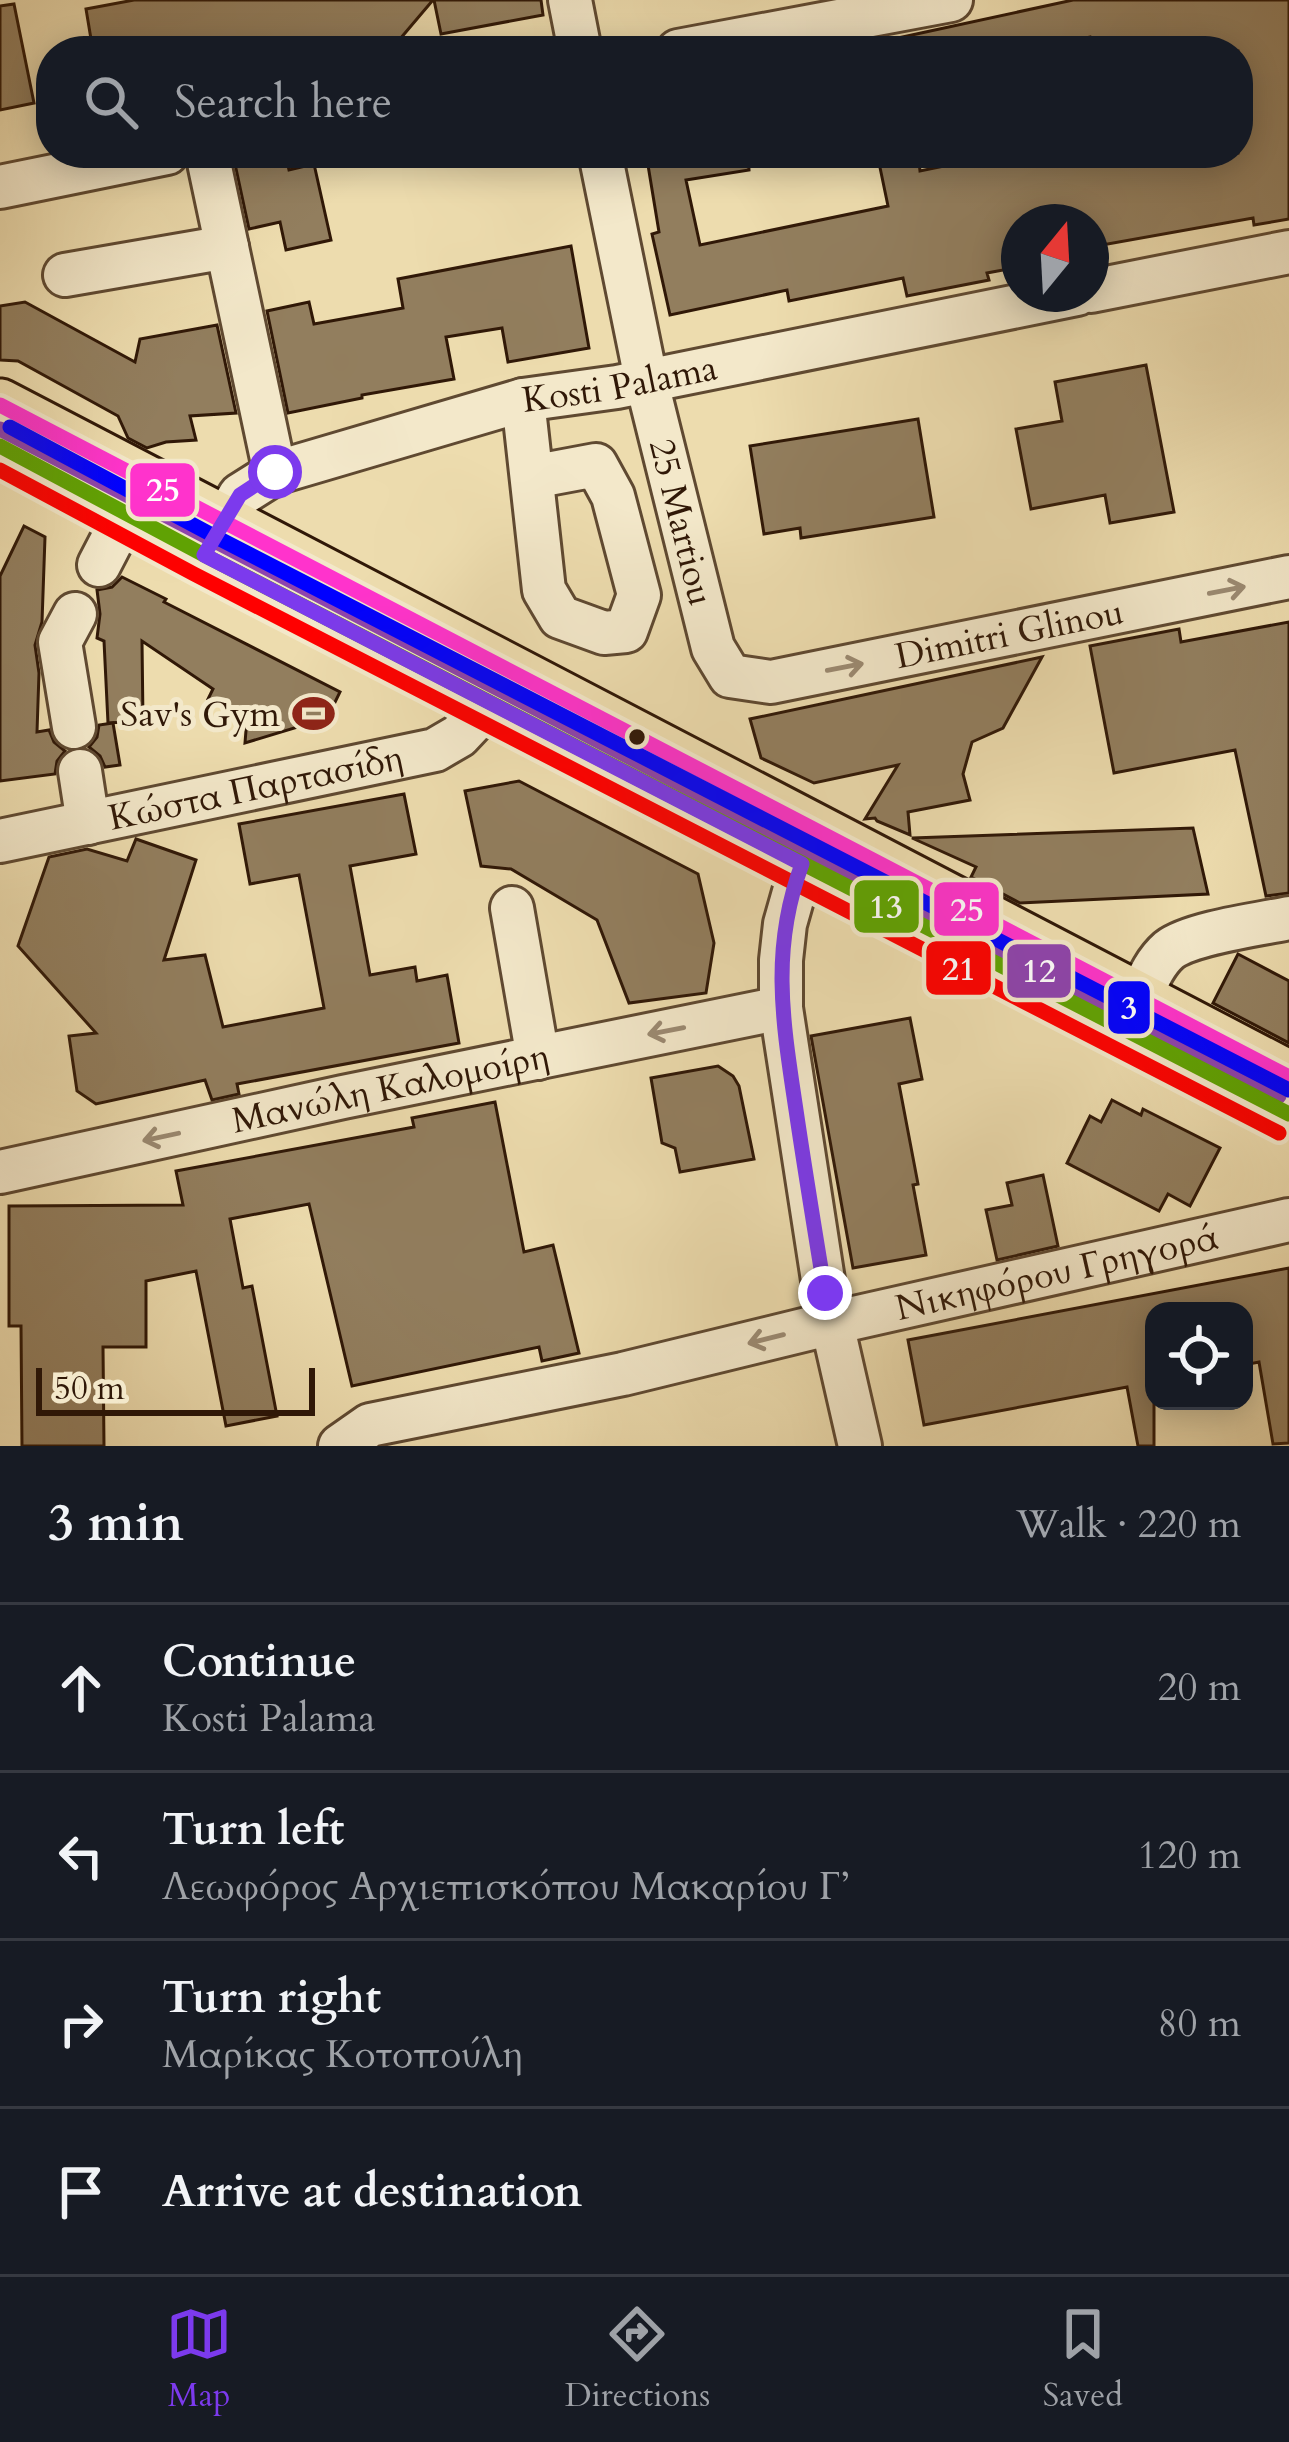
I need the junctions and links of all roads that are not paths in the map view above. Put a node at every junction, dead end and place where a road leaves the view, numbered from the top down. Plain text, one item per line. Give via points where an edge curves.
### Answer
1 (570, 0) edge
2 (951, 0) edge
3 (577, 36) edge
4 (758, 36) edge
5 (93, 168) edge
6 (210, 168) edge
7 (603, 168) edge
8 (0, 187) edge
9 (227, 247) junction
10 (1289, 252) edge
11 (65, 275) dead end
12 (1109, 287) edge
13 (1001, 309) edge
14 (646, 379) junction
15 (523, 400) junction
16 (3, 446) edge
17 (275, 472) junction
18 (532, 477) dead end
19 (126, 513) junction
20 (214, 538) junction
21 (100, 565) dead end
22 (1289, 577) edge
23 (75, 614) dead end
24 (730, 676) joint
25 (491, 702) junction
26 (74, 728) dead end
27 (80, 771) dead end
28 (88, 823) junction
29 (0, 841) edge
30 (802, 864) junction
31 (512, 908) dead end
32 (1289, 918) edge
33 (1139, 999) junction
34 (781, 1008) junction
35 (538, 1058) junction
36 (1289, 1077) edge
37 (1289, 1114) edge
38 (0, 1172) edge
39 (1289, 1220) edge
40 (832, 1323) junction
41 (340, 1446) edge
42 (860, 1446) edge

1 - 3 street
2 - 4 street
5 - 8 street
6 - 9 street
7 - 14 street, 25 Martiou
9 - 11 street
9 - 17 street
10 - 12 street
13 - 14 street, Kosti Palama
14 - 15 street, Kosti Palama
14 - 24 street, 25 Martiou via 713,648
15 - 17 street, Kosti Palama
15 - 18 street
16 - 19 main road
16 - 20 main road
17 - 20 street, Kosti Palama via 240,495
19 - 20 main road
19 - 21 street
20 - 25 main road
20 - 33 main road
24 -> 22 street, Dimitri Glinou via 770,682
23 - 26 street via 60,642
25 - 28 street, Κώστα Παρτασίδη via 435,750
25 - 30 main road
27 - 28 street
28 - 29 street, Κώστα Παρτασίδη
30 - 34 street via 785,924
30 - 37 main road
31 - 35 street
32 - 33 street via 1170,949
33 - 36 main road
34 -> 35 street, Μανώλη Καλομοίρη
34 - 40 street
35 -> 38 street, Μανώλη Καλομοίρη
39 - 40 street, Νικηφόρου Γρηγορά
40 -> 41 street, Νικηφόρου Γρηγορά via 370,1425
40 - 42 street

